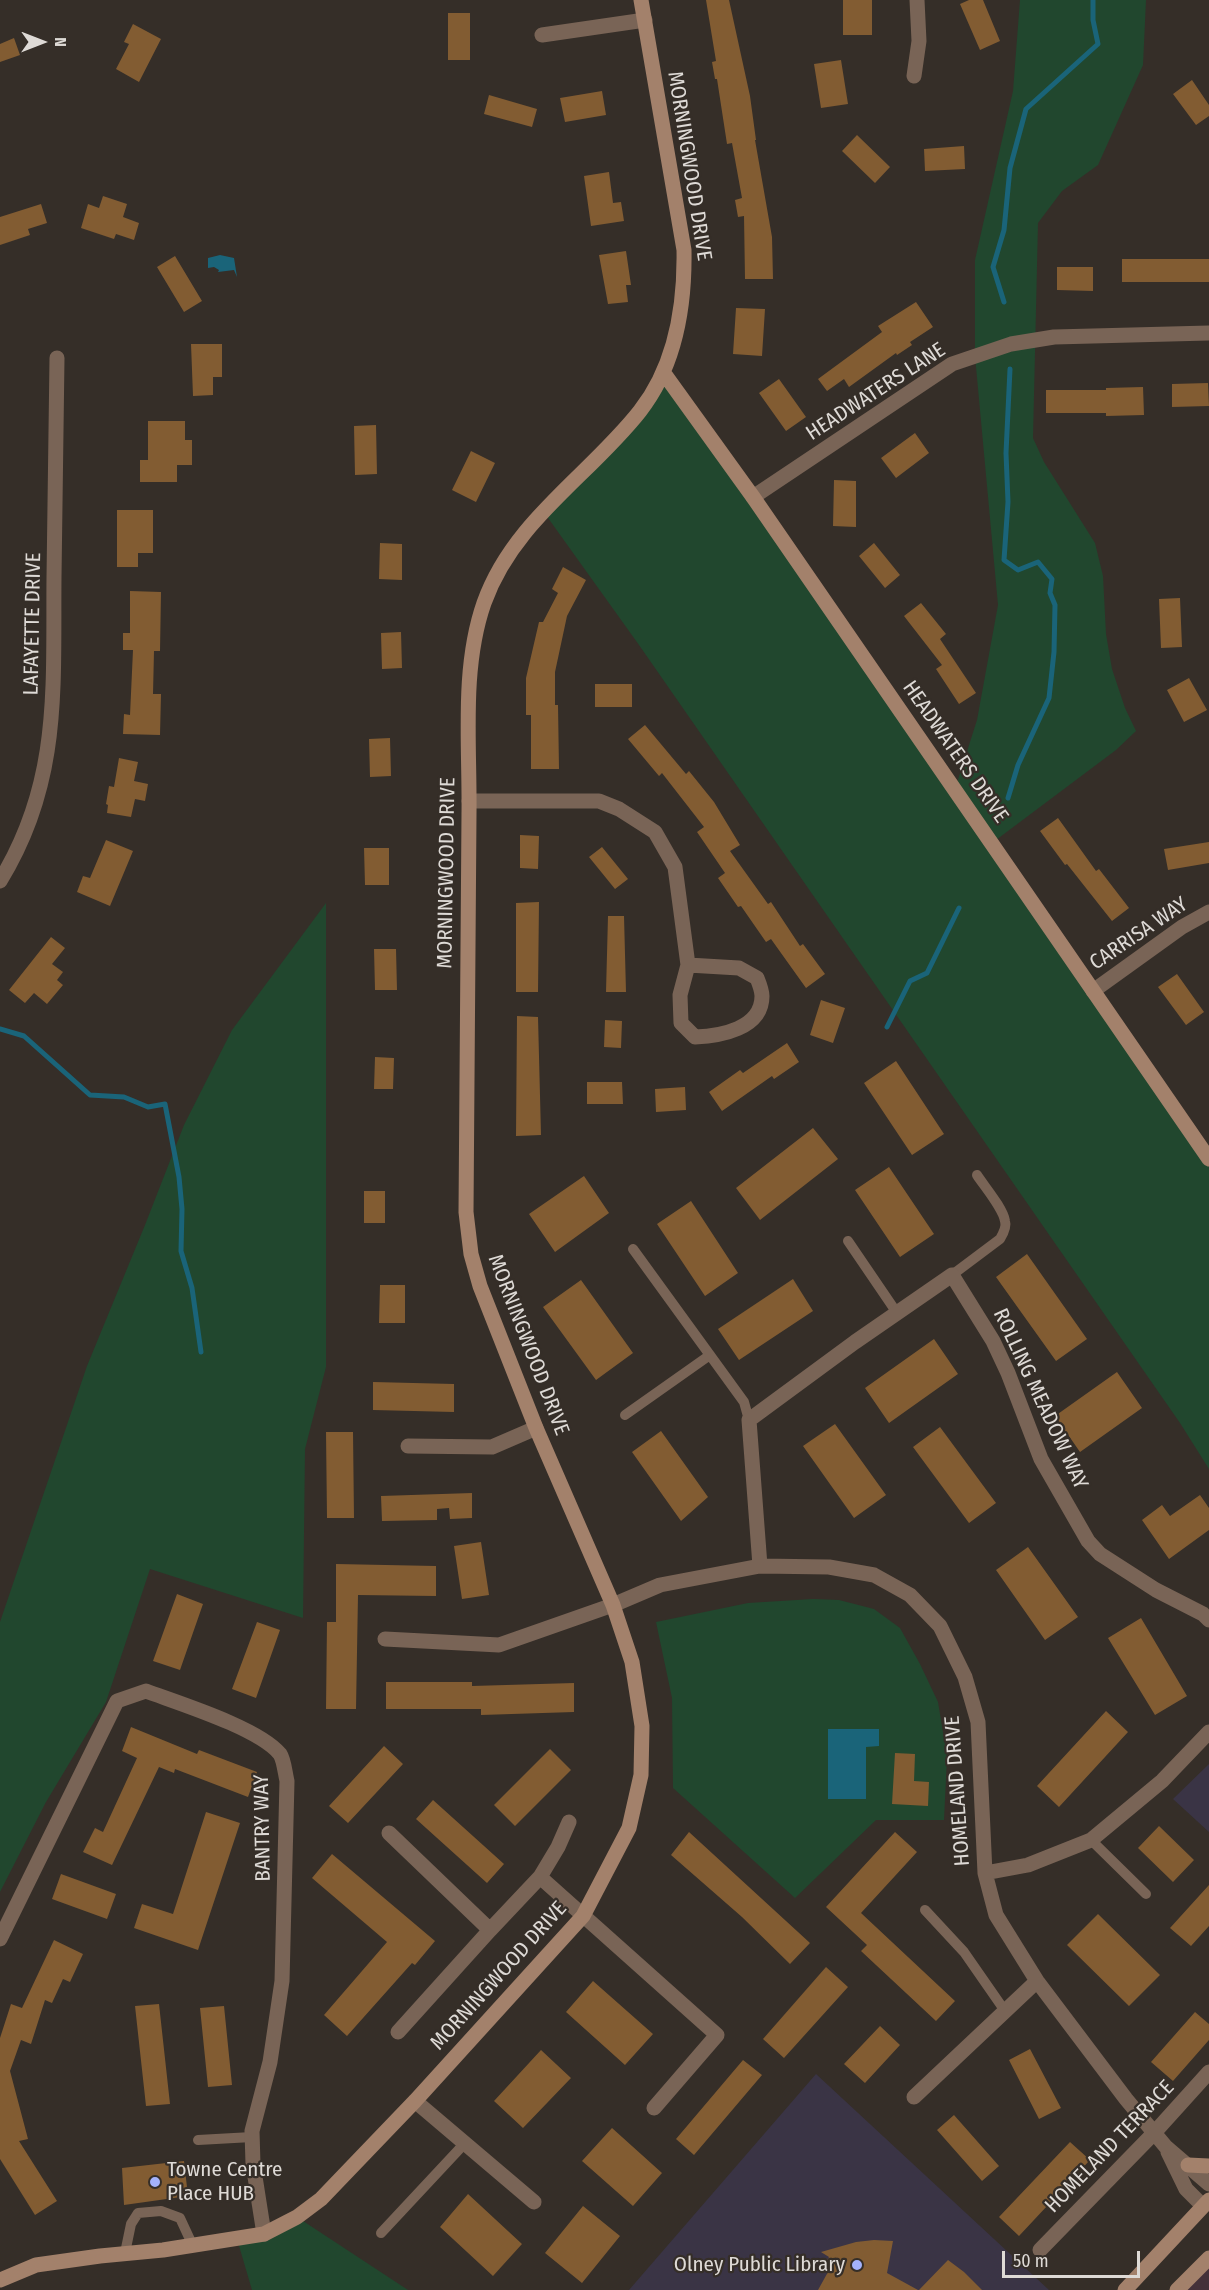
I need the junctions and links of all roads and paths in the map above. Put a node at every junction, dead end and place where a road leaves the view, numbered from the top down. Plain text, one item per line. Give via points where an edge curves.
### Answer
1 (641, 0) edge
2 (917, 0) edge
3 (645, 20) junction
4 (542, 35) dead end
5 (914, 76) dead end
6 (1209, 333) edge
7 (57, 358) dead end
8 (663, 372) junction
9 (753, 497) junction
10 (469, 801) junction
11 (0, 881) edge
12 (1209, 912) edge
13 (688, 965) junction
14 (1093, 991) junction
15 (1209, 1159) edge
16 (977, 1175) dead end
17 (848, 1241) dead end
18 (633, 1249) dead end
19 (952, 1275) junction
20 (897, 1313) junction
21 (710, 1355) junction
22 (625, 1415) dead end
23 (749, 1420) junction
24 (537, 1428) junction
25 (408, 1446) dead end
26 (760, 1566) junction
27 (613, 1605) junction
28 (1209, 1620) edge
29 (385, 1639) dead end
30 (1209, 1732) edge
31 (569, 1822) dead end
32 (389, 1833) dead end
33 (1091, 1840) junction
34 (985, 1873) junction
35 (540, 1877) junction
36 (1146, 1894) dead end
37 (925, 1910) dead end
38 (583, 1916) junction
39 (490, 1930) junction
40 (0, 1939) edge
41 (1037, 1981) junction
42 (1005, 2011) junction
43 (398, 2032) dead end
44 (1209, 2072) edge
45 (914, 2097) dead end
46 (416, 2101) junction
47 (654, 2108) dead end
48 (1154, 2133) junction
49 (252, 2138) junction
50 (198, 2140) dead end
51 (465, 2143) junction
52 (1166, 2146) junction
53 (1188, 2165) junction
54 (1209, 2166) edge
55 (1209, 2184) edge
56 (534, 2202) dead end
57 (1207, 2206) edge
58 (381, 2233) dead end
59 (264, 2234) junction
60 (193, 2246) junction
61 (1040, 2250) dead end
62 (125, 2253) junction
63 (1209, 2258) edge
64 (1209, 2270) edge
65 (0, 2280) edge
66 (1182, 2285) edge
67 (1125, 2290) edge

1 - 3 street, MORNINGWOOD DRIVE
2 - 5 street via 919,41
3 - 4 street
3 - 8 street, MORNINGWOOD DRIVE via 684,250 682,310
6 - 9 street, HEADWATERS LANE via 1054,337 1011,344 952,364
7 - 11 street, LAFAYETTE DRIVE via 53,712 45,773 36,805
8 - 9 street, HEADWATERS DRIVE
8 - 10 street, MORNINGWOOD DRIVE via 635,417 531,525 492,584 480,619 472,668
9 - 14 street, HEADWATERS DRIVE
10 - 13 street via 599,801 619,808 655,832 675,867
10 - 24 street, MORNINGWOOD DRIVE via 466,1212 480,1286
12 - 14 street, CARRISA WAY
13 - 13 street via 680,995 681,1023 695,1037 718,1036 757,1016 762,997 757,978 739,968
14 - 15 street, HEADWATERS DRIVE
16 - 19 lane via 1006,1221 1004,1231 1000,1239
17 - 20 lane
18 - 21 lane
19 - 20 street
19 - 28 street, ROLLING MEADOW WAY via 993,1341 1041,1459 1088,1541 1100,1554
20 - 23 street
21 - 22 lane
21 - 23 lane via 744,1402
23 - 26 street
24 - 25 street via 492,1447
24 - 27 street, MORNINGWOOD DRIVE
26 - 27 street, HOMELAND DRIVE via 660,1585
26 - 34 street, HOMELAND DRIVE via 829,1568 874,1575 910,1595 940,1626 965,1677 978,1722
27 - 29 street, HOMELAND DRIVE via 498,1646
27 - 38 street, MORNINGWOOD DRIVE via 634,1673 642,1726 641,1775 629,1828
30 - 33 street via 1162,1781
31 - 35 street
32 - 39 street
33 - 34 street via 1028,1865
33 - 36 lane
34 - 41 street, HOMELAND DRIVE via 996,1915
35 - 38 street
35 - 39 street
37 - 42 lane via 964,1952
38 - 46 street, MORNINGWOOD DRIVE
38 - 47 street via 717,2035
39 - 43 street
40 - 49 street, BANTRY WAY via 117,1701 146,1691 236,1726 281,1755 287,1780 282,1981 270,2062
41 - 42 street
41 - 48 street, HOMELAND DRIVE
42 - 45 street
44 - 48 street, HOMELAND TERRACE
46 - 51 street
46 - 59 street, MORNINGWOOD DRIVE via 321,2199
48 - 52 street, HOMELAND DRIVE
48 - 61 street, HOMELAND TERRACE
49 - 50 lane
49 - 59 street, BANTRY WAY
51 - 56 street
51 - 58 lane
52 - 53 street, HOMELAND DRIVE
52 - 57 street, HOMELAND DRIVE via 1186,2188
53 - 54 street
53 - 55 street, HOMELAND DRIVE
57 - 67 street
59 - 60 street, MORNINGWOOD DRIVE
60 - 62 street, MORNINGWOOD DRIVE
60 - 62 lane via 180,2218 161,2211 138,2213 131,2224
62 - 65 street, MORNINGWOOD DRIVE via 36,2265
63 - 66 street
64 - 66 street

